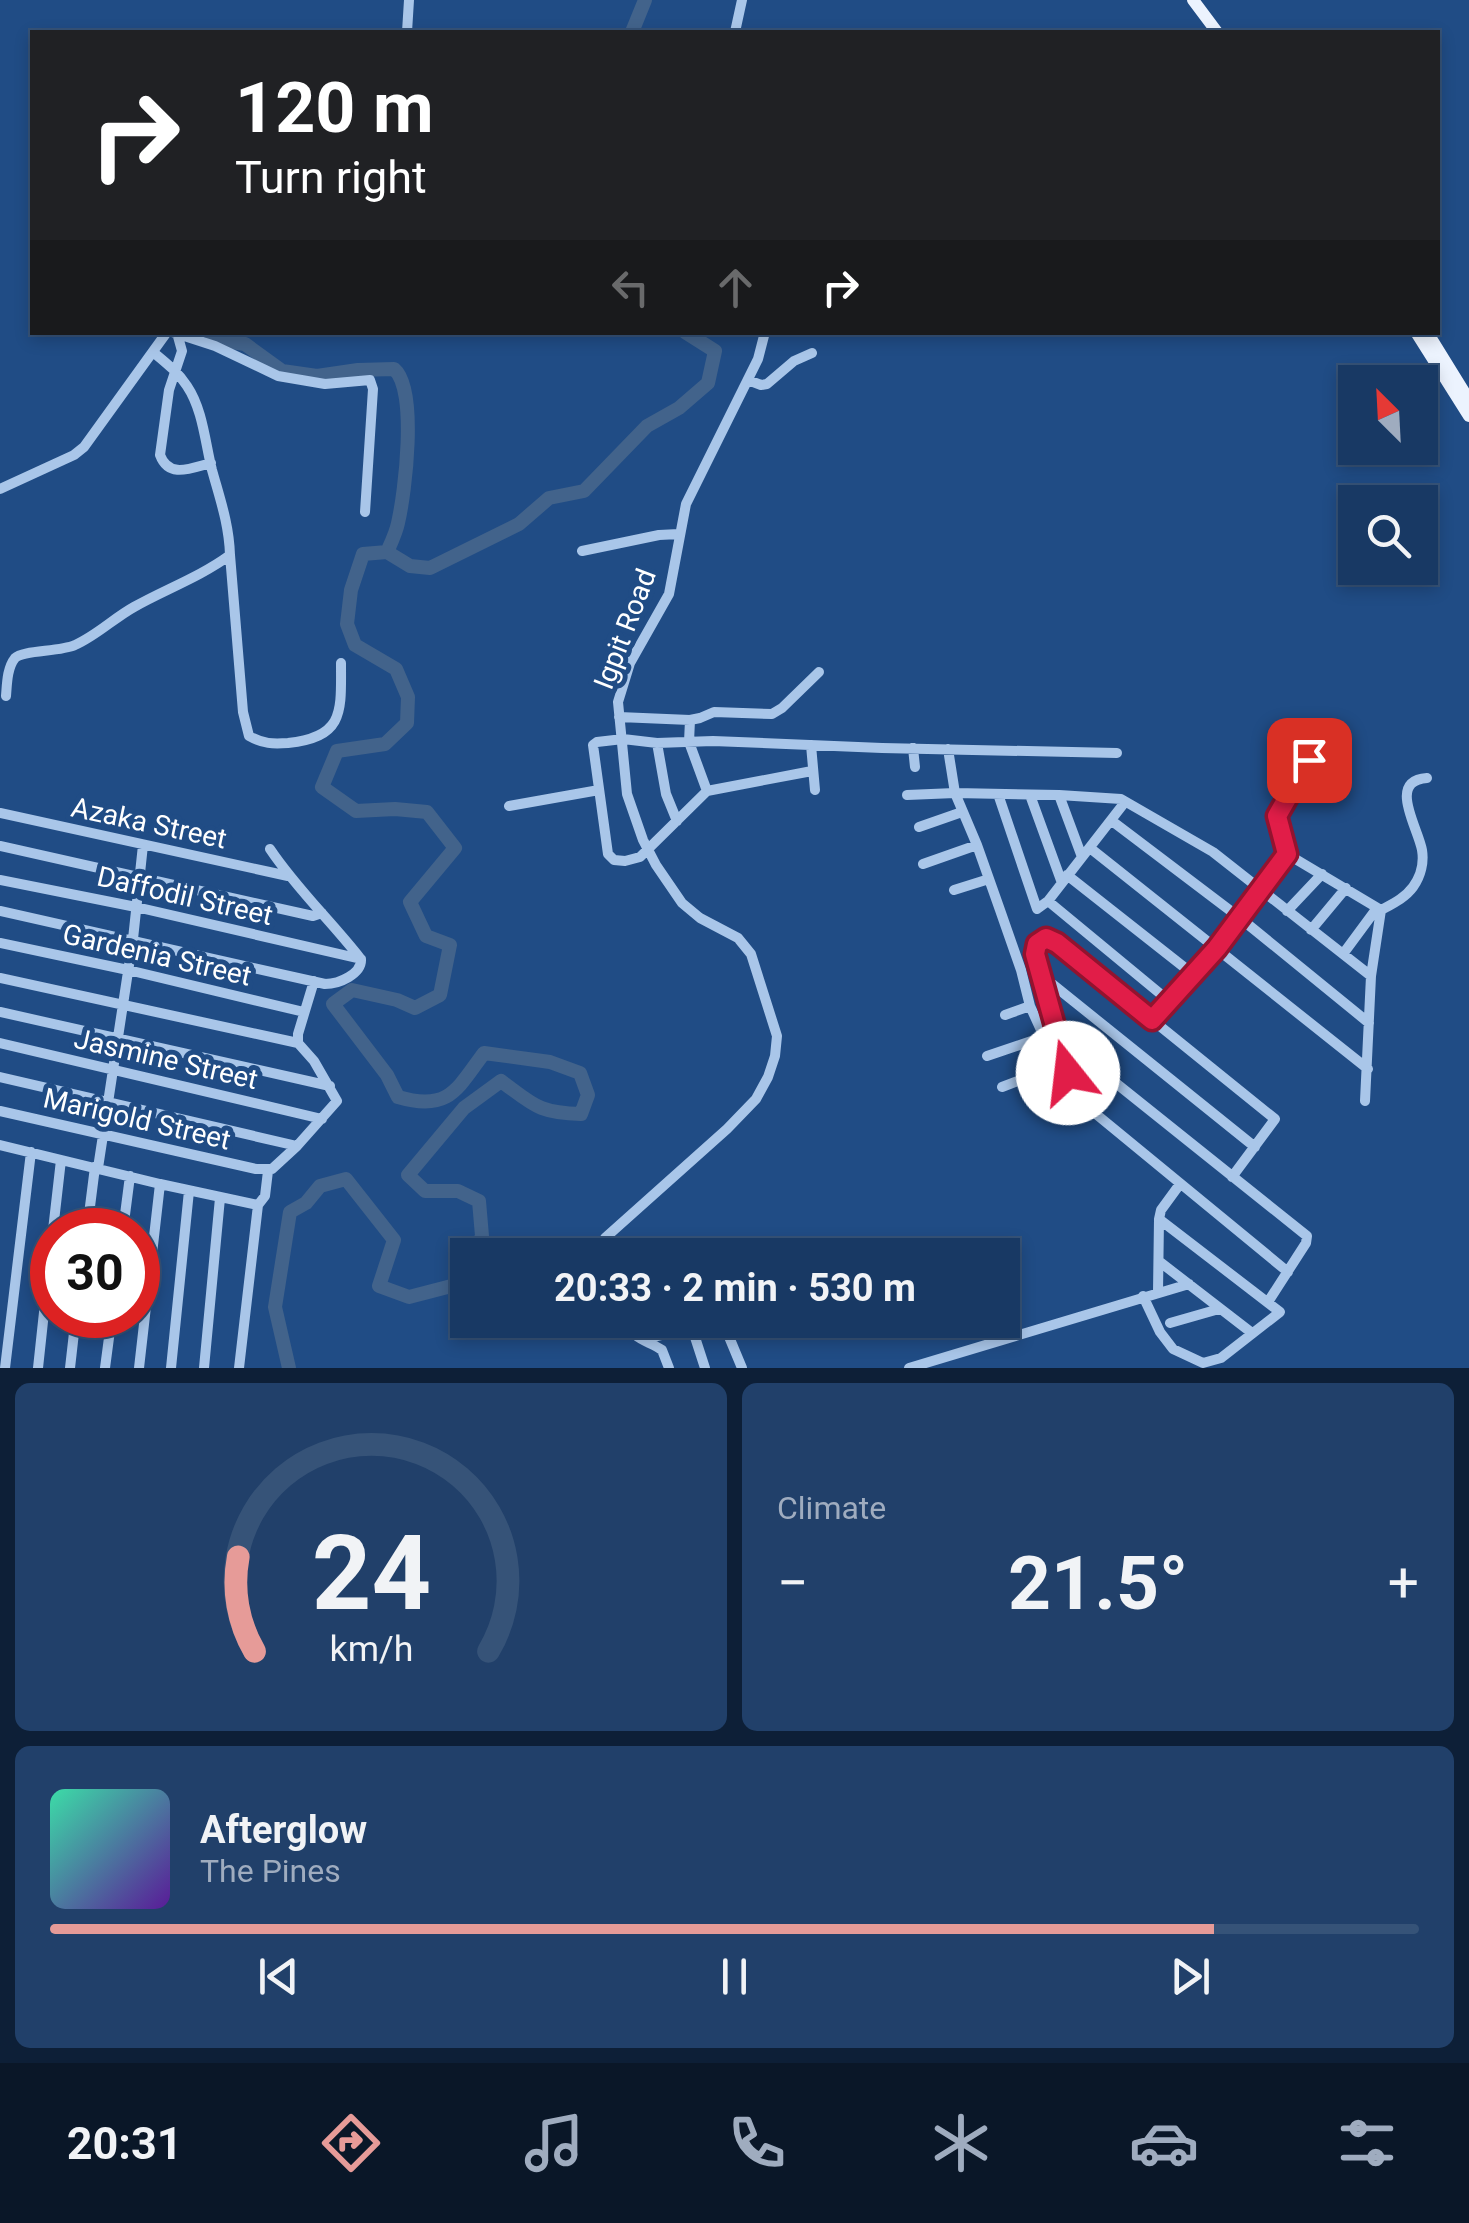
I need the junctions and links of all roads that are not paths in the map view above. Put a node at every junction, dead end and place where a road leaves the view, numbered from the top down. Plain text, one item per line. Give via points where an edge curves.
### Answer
1 (408, 0) edge
2 (742, 0) edge
3 (1184, 0) edge
4 (1194, 0) edge
5 (406, 30) edge
6 (735, 30) edge
7 (1206, 30) edge
8 (1216, 30) edge
9 (170, 335) edge
10 (173, 335) edge
11 (179, 335) edge
12 (764, 335) edge
13 (1418, 335) edge
14 (1429, 335) edge
15 (153, 352) junction
16 (812, 352) dead end
17 (175, 372) junction
18 (748, 380) junction
19 (1469, 400) edge
20 (1469, 416) edge
21 (211, 463) junction
22 (0, 490) edge
23 (365, 512) dead end
24 (679, 534) junction
25 (582, 551) dead end
26 (230, 556) junction
27 (341, 663) dead end
28 (819, 672) dead end
29 (6, 696) dead end
30 (618, 717) junction
31 (690, 720) junction
32 (1324, 732) dead end
33 (623, 740) junction
34 (689, 742) junction
35 (657, 744) junction
36 (811, 745) junction
37 (913, 748) junction
38 (948, 749) junction
39 (1117, 753) dead end
40 (914, 767) dead end
41 (812, 771) junction
42 (1427, 778) dead end
43 (599, 790) junction
44 (815, 790) dead end
45 (706, 792) junction
46 (955, 793) junction
47 (998, 794) junction
48 (1030, 794) junction
49 (907, 795) dead end
50 (1059, 795) junction
51 (1125, 802) junction
52 (509, 806) dead end
53 (962, 812) junction
54 (0, 814) edge
55 (1112, 821) junction
56 (678, 822) junction
57 (919, 827) dead end
58 (143, 845) junction
59 (977, 845) junction
60 (0, 846) edge
61 (270, 849) dead end
62 (648, 850) junction
63 (1086, 852) junction
64 (1287, 854) junction
65 (923, 864) dead end
66 (1322, 874) junction
67 (138, 876) junction
68 (288, 876) junction
69 (989, 879) junction
70 (1065, 879) junction
71 (0, 880) edge
72 (1346, 888) junction
73 (954, 890) dead end
74 (1260, 890) junction
75 (1048, 900) junction
76 (136, 907) junction
77 (1379, 908) junction
78 (0, 911) edge
79 (1288, 911) junction
80 (322, 913) junction
81 (1240, 918) junction
82 (1311, 930) junction
83 (133, 940) junction
84 (0, 943) edge
85 (1217, 948) junction
86 (1343, 954) junction
87 (360, 958) junction
88 (128, 970) junction
89 (1040, 974) junction
90 (1194, 975) junction
91 (1371, 976) junction
92 (0, 978) edge
93 (314, 981) junction
94 (1170, 1002) junction
95 (124, 1005) junction
96 (1030, 1006) junction
97 (0, 1012) edge
98 (304, 1012) junction
99 (1005, 1015) dead end
100 (1152, 1020) junction
101 (1369, 1023) junction
102 (1043, 1036) junction
103 (117, 1039) junction
104 (0, 1043) edge
105 (298, 1044) junction
106 (1061, 1048) junction
107 (987, 1056) dead end
108 (1056, 1066) junction
109 (112, 1070) junction
110 (1368, 1070) junction
111 (0, 1078) edge
112 (330, 1086) junction
113 (1002, 1087) dead end
114 (1074, 1096) junction
115 (1365, 1101) dead end
116 (108, 1103) junction
117 (0, 1111) edge
118 (322, 1119) junction
119 (102, 1135) junction
120 (0, 1145) edge
121 (297, 1146) junction
122 (1255, 1147) junction
123 (31, 1152) junction
124 (62, 1160) junction
125 (97, 1168) junction
126 (266, 1171) junction
127 (130, 1176) junction
128 (1232, 1177) junction
129 (160, 1184) junction
130 (1180, 1184) junction
131 (189, 1191) junction
132 (220, 1198) junction
133 (258, 1205) junction
134 (57, 1208) edge
135 (91, 1208) edge
136 (126, 1208) edge
137 (1159, 1219) junction
138 (605, 1238) edge
139 (1160, 1262) junction
140 (1288, 1272) junction
141 (1189, 1284) junction
142 (1158, 1292) junction
143 (1143, 1296) junction
144 (1268, 1302) junction
145 (1220, 1309) junction
146 (1170, 1323) dead end
147 (1252, 1333) junction
148 (41, 1338) edge
149 (73, 1338) edge
150 (109, 1338) edge
151 (639, 1338) edge
152 (653, 1338) edge
153 (695, 1338) edge
154 (730, 1338) edge
155 (648, 1342) junction
156 (5, 1368) edge
157 (38, 1368) edge
158 (70, 1368) edge
159 (105, 1368) edge
160 (139, 1368) edge
161 (171, 1368) edge
162 (204, 1368) edge
163 (239, 1368) edge
164 (669, 1368) edge
165 (704, 1368) edge
166 (742, 1368) edge
167 (909, 1368) edge

1 - 5 street
2 - 6 street
3 - 7 main road
4 - 8 main road
9 - 15 street
10 - 17 street via 182,351
11 - 23 street via 278,376 325,384 370,380
12 - 18 street, Igpit Road
13 - 20 main road
14 - 19 main road
15 - 17 street
15 - 22 street via 84,448
16 - 18 street via 767,384
17 - 21 street via 193,398
17 - 21 street via 161,440 164,466 172,471
18 - 24 street, Igpit Road via 688,497
21 - 26 street
24 - 25 street
24 - 30 street, Igpit Road via 669,594 630,663
26 - 27 street via 250,736 268,745 323,735 341,704
26 - 29 street via 79,644 18,656
28 - 31 street via 772,714 714,712
30 - 31 street
30 - 33 street, Igpit Road
31 - 34 street
32 - 64 street via 1277,816
33 - 35 street
33 - 43 street via 593,745
33 - 62 street, Igpit Road via 627,794
34 - 35 street
34 - 36 street
34 - 45 street
35 - 56 street
36 - 37 street
36 - 41 street
37 - 38 street
37 - 40 street
38 - 39 street
38 - 46 street
41 - 44 street
41 - 45 street
42 - 77 street via 1414,781 1406,794 1422,852 1420,870 1406,894
43 - 52 street
43 - 62 street via 610,857 636,859
45 - 56 street
46 - 47 street
46 - 49 street
46 - 53 street
47 - 48 street
47 - 75 street via 1036,908
48 - 50 street
48 - 70 street
50 - 51 street
50 - 63 street
51 - 55 street
51 - 74 street via 1202,844
53 - 57 street
53 - 59 street
54 - 58 street, Azaka Street
55 - 63 street
55 - 81 street
56 - 62 street
58 - 67 street
58 - 68 street, Azaka Street
59 - 65 street
59 - 69 street
60 - 67 street
61 - 68 street
62 - 138 street, Igpit Road via 682,903 744,944 777,1036 775,1056 756,1100 728,1130
63 - 70 street
63 - 85 street
64 - 66 street
64 - 74 street
66 - 72 street
66 - 79 street
67 - 76 street
67 - 80 street
68 - 80 street
69 - 73 street
69 - 96 street
70 - 75 street
70 - 90 street
71 - 76 street, Daffodil Street
72 - 77 street
72 - 82 street
74 - 79 street
74 - 81 street
75 - 94 street
76 - 83 street
76 - 87 street, Daffodil Street
77 - 86 street
77 - 91 street
78 - 83 street
79 - 82 street
80 - 87 street
81 - 85 street
81 - 101 street
82 - 86 street
83 - 88 street
83 - 93 street
84 - 88 street, Gardenia Street
85 - 90 street
85 - 110 street
86 - 91 street
87 - 93 street via 358,970 336,983
88 - 95 street
88 - 98 street, Gardenia Street
89 - 100 street via 1036,949 1050,939
89 - 106 street
89 - 122 street
90 - 94 street
91 - 101 street
92 - 95 street
93 - 98 street
94 - 100 street
95 - 103 street
95 - 105 street
96 - 99 street
96 - 102 street
97 - 103 street
98 - 105 street
100 - 122 street via 1275,1119
101 - 110 street
102 - 107 street
102 - 108 street
103 - 109 street
103 - 112 street
104 - 109 street, Jasmine Street
105 - 112 street
106 - 114 street
106 - 128 street via 1082,1056
108 - 113 street
108 - 114 street
109 - 116 street
109 - 118 street, Jasmine Street
110 - 115 street
111 - 116 street
112 - 118 street via 337,1101
114 - 130 street
116 - 119 street
116 - 121 street
117 - 119 street, Marigold Street
118 - 121 street
119 - 125 street
119 - 126 street, Marigold Street
120 - 123 street
121 - 126 street
122 - 128 street
123 - 124 street
123 - 156 street
124 - 125 street
124 - 134 street
125 - 127 street
125 - 135 street
126 - 133 street
127 - 129 street
127 - 136 street
128 - 140 street via 1306,1236
129 - 131 street
129 - 160 street
130 - 137 street
130 - 140 street
131 - 132 street
131 - 161 street
132 - 133 street
132 - 162 street
133 - 163 street
137 - 139 street
137 - 144 street
139 - 141 street
139 - 142 street
140 - 144 street
141 - 142 street
141 - 145 street
142 - 143 street
143 - 147 street via 1172,1349 1203,1362
143 - 167 street
144 - 147 street via 1279,1314
145 - 146 street
145 - 147 street
148 - 157 street
149 - 158 street
150 - 159 street
151 - 155 street
152 - 155 street
153 - 165 street
154 - 166 street
155 - 164 street via 662,1350

